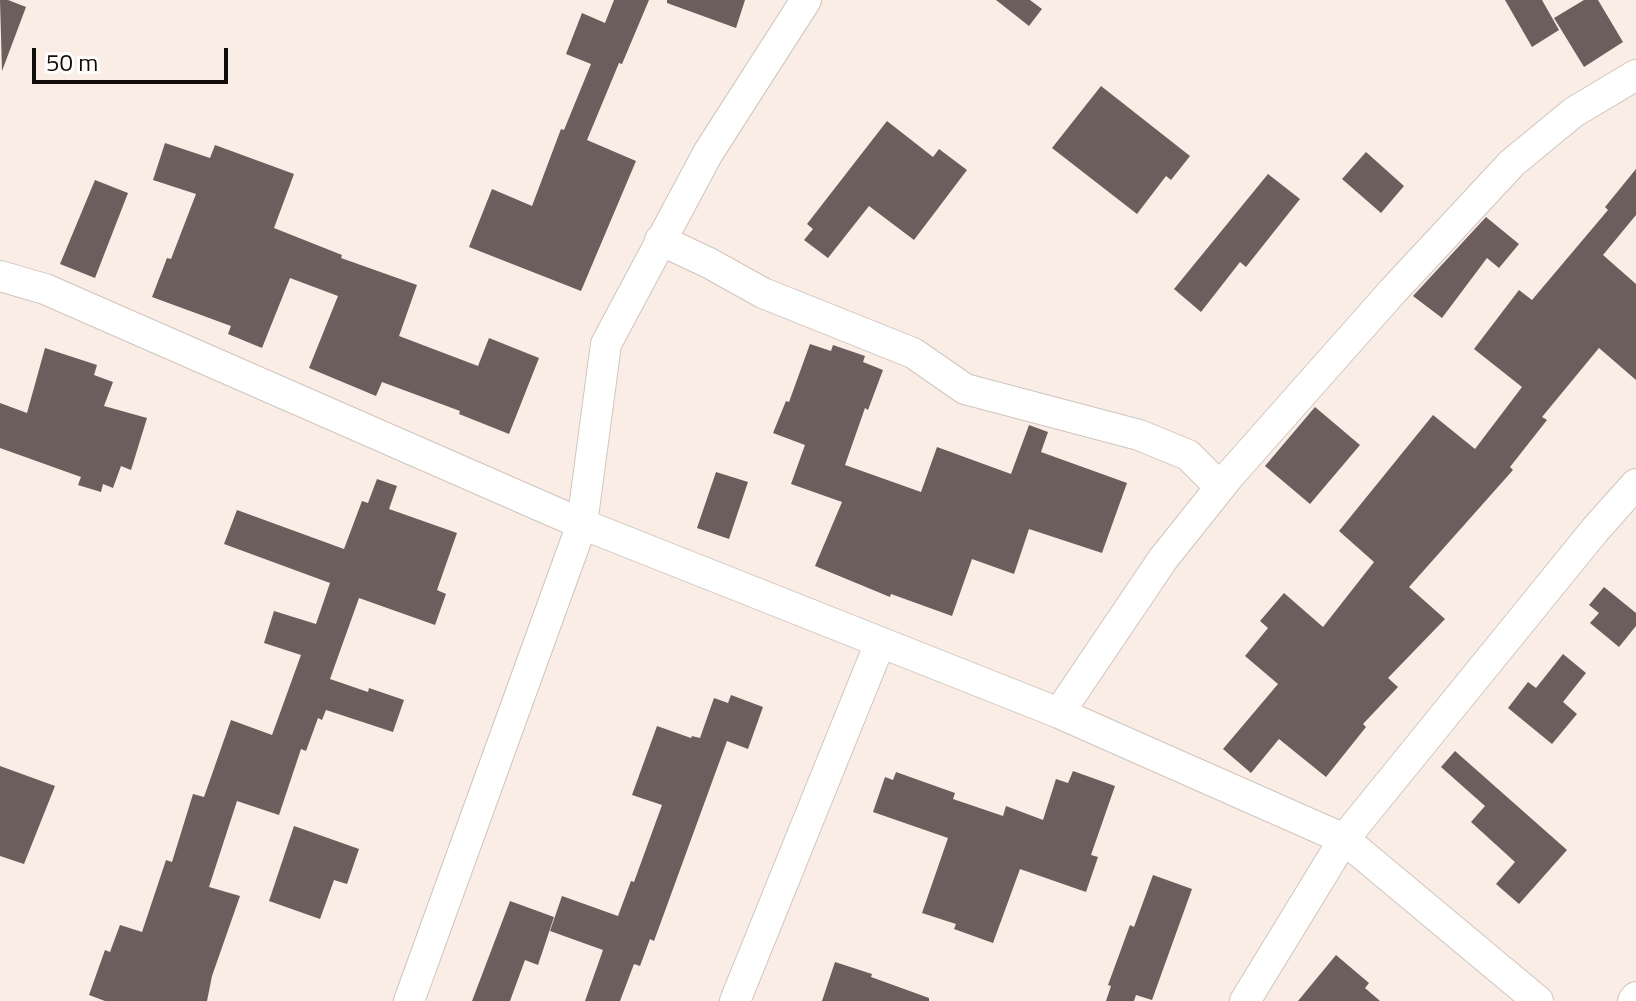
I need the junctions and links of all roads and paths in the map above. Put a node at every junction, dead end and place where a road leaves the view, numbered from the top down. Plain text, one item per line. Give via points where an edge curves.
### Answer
1 (806, 0) edge
2 (1636, 75) edge
3 (660, 240) junction
4 (0, 276) edge
5 (1636, 484) edge
6 (1220, 487) junction
7 (582, 524) junction
8 (880, 643) junction
9 (1059, 713) junction
10 (1344, 839) junction
11 (409, 1001) edge
12 (735, 1001) edge
13 (1245, 1001) edge
14 (1538, 1001) edge

1 - 3 street via 708,153
2 - 6 street via 1574,112 1512,163
3 - 6 street via 763,293 913,353 965,389 1139,435 1188,455
3 - 7 street via 606,344
4 - 7 street via 45,289
5 - 10 street
6 - 9 street via 1163,559
7 - 8 street
7 - 11 street
8 - 9 street
8 - 12 street
9 - 10 street
10 - 13 street
10 - 14 street

